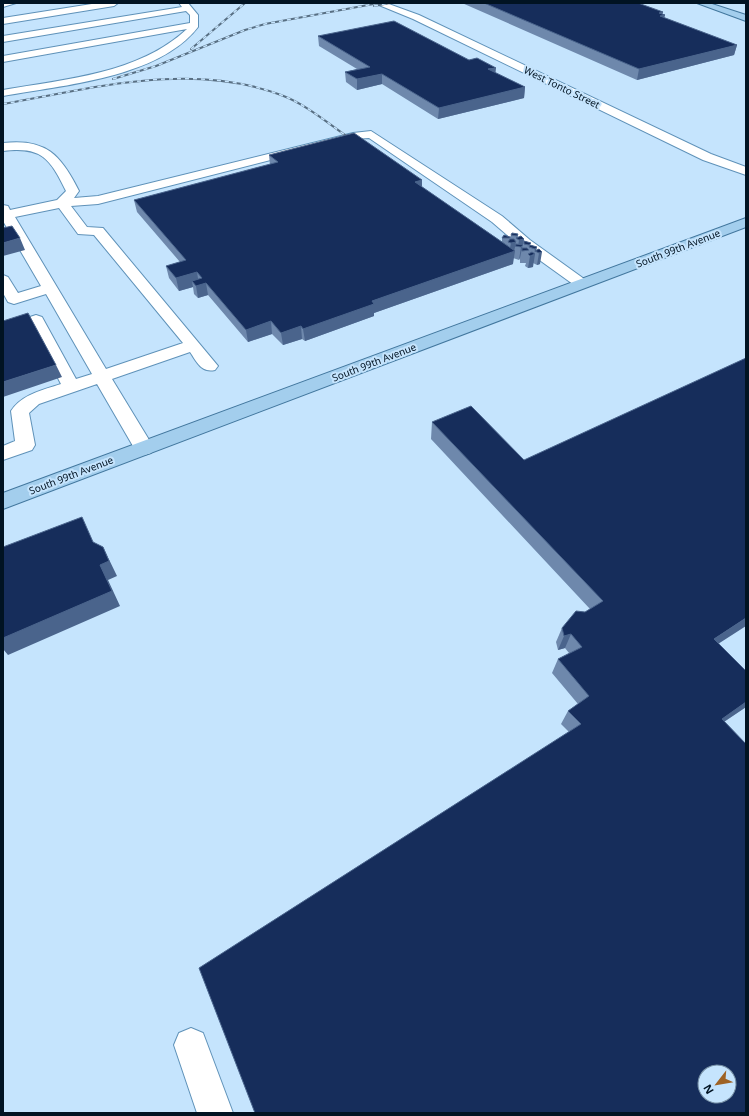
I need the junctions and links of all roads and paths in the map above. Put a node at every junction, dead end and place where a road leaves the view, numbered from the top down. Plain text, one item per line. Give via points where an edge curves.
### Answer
1 (12, 3) edge
2 (62, 3) edge
3 (114, 3) edge
4 (168, 3) edge
5 (378, 3) edge
6 (701, 3) edge
7 (3, 4) edge
8 (3, 12) edge
9 (190, 13) edge
10 (746, 18) edge
11 (3, 21) edge
12 (3, 30) edge
13 (187, 36) junction
14 (3, 39) edge
15 (3, 49) edge
16 (165, 50) junction
17 (3, 59) edge
18 (119, 59) dead end
19 (18, 66) dead end
20 (3, 93) edge
21 (3, 147) edge
22 (746, 171) edge
23 (62, 202) junction
24 (5, 212) edge
25 (746, 222) edge
26 (10, 234) edge
27 (3, 280) edge
28 (582, 284) junction
29 (50, 288) junction
30 (63, 311) junction
31 (193, 345) junction
32 (209, 366) dead end
33 (101, 376) junction
34 (71, 386) junction
35 (144, 448) junction
36 (3, 453) edge
37 (3, 501) edge
38 (191, 1045) dead end
39 (216, 1113) edge

1 - 7 street
2 - 8 street
3 - 11 street
4 - 12 street
5 - 22 street, West Tonto Street via 416,17 707,157
6 - 10 main road
9 - 13 street
9 - 14 street
9 - 15 street
9 - 17 street
13 - 16 street
13 - 19 street
16 - 18 street
16 - 20 street via 109,73
21 - 23 street via 33,146 51,156 65,174 73,191
23 - 24 street
23 - 28 street via 98,200 348,137 371,134 491,215
23 - 31 street via 82,231 98,231
24 - 26 street
25 - 28 main road, South 99th Avenue
26 - 29 street
27 - 29 street via 14,299
28 - 35 main road, South 99th Avenue
29 - 30 street
30 - 33 street
30 - 34 street via 29,322
31 - 32 street
31 - 33 street
33 - 34 street
33 - 35 street
34 - 36 street via 33,400 20,411 24,445
35 - 37 main road, South 99th Avenue
38 - 39 street

